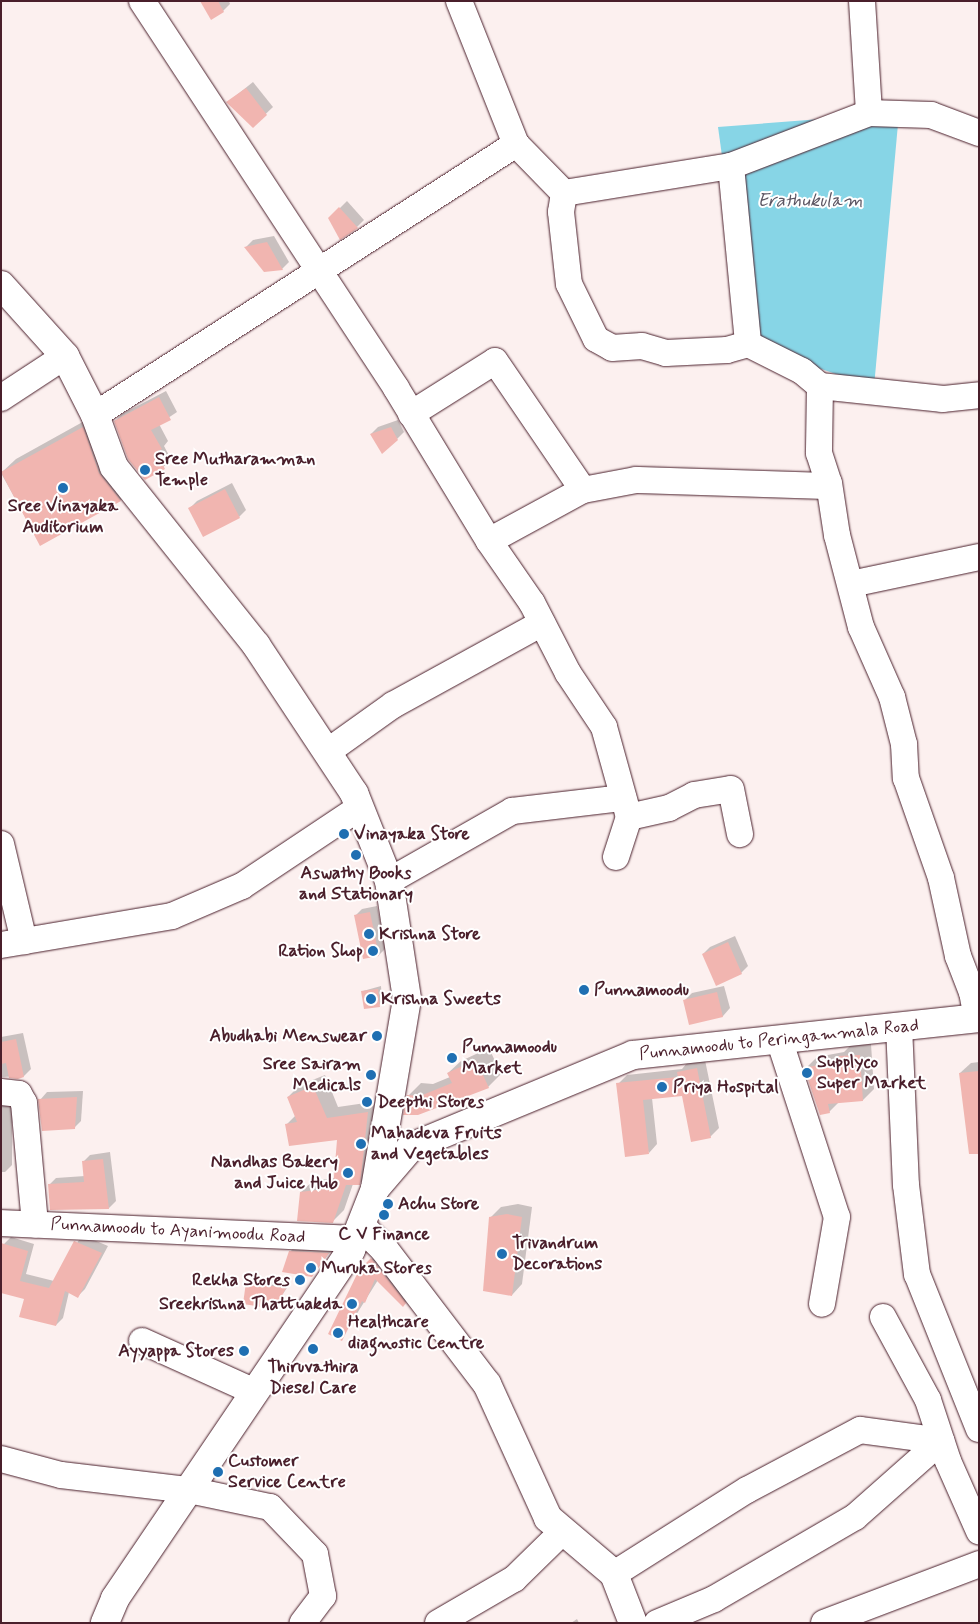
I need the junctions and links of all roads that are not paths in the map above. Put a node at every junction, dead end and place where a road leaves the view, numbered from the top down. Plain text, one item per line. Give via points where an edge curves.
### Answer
1 (142, 1) edge
2 (459, 1) edge
3 (862, 1) edge
4 (869, 113) junction
5 (979, 133) edge
6 (516, 144) junction
7 (731, 166) junction
8 (564, 193) junction
9 (319, 269) junction
10 (1, 285) edge
11 (748, 344) junction
12 (65, 356) junction
13 (820, 386) junction
14 (979, 395) edge
15 (1, 398) edge
16 (94, 414) junction
17 (411, 414) junction
18 (829, 486) junction
19 (583, 490) junction
20 (489, 541) junction
21 (979, 557) edge
22 (851, 584) junction
23 (542, 623) junction
24 (327, 752) junction
25 (626, 807) junction
26 (360, 808) junction
27 (740, 834) dead end
28 (1, 844) edge
29 (616, 857) dead end
30 (389, 881) junction
31 (13, 943) edge
32 (978, 1018) edge
33 (899, 1026) junction
34 (779, 1039) junction
35 (1, 1092) edge
36 (375, 1189) junction
37 (1, 1223) edge
38 (35, 1225) junction
39 (358, 1233) junction
40 (822, 1304) dead end
41 (884, 1316) dead end
42 (142, 1341) dead end
43 (255, 1392) junction
44 (979, 1429) edge
45 (941, 1441) junction
46 (1, 1459) edge
47 (189, 1490) junction
48 (563, 1531) junction
49 (979, 1531) edge
50 (979, 1564) edge
51 (614, 1574) junction
52 (105, 1623) edge
53 (303, 1623) edge
54 (438, 1623) edge
55 (633, 1623) edge
56 (657, 1623) edge
57 (824, 1623) edge

1 - 9 street
2 - 6 street
3 - 4 street
4 - 5 street via 931,115
4 - 7 street
6 - 8 street
6 - 9 street
7 - 8 street
7 - 11 street
8 - 11 street via 561,212 569,284 596,339 612,348 642,346 666,354 727,350
9 - 16 street
9 - 17 street
10 - 12 main road
11 - 13 street via 802,371
12 - 15 street
12 - 16 main road
13 - 14 street via 943,399
13 - 18 street via 819,453
16 - 24 main road via 114,467 256,646
17 - 19 street via 495,361
17 - 20 street
18 - 19 street via 666,479
18 - 22 street via 837,535
19 - 20 street
20 - 23 street
21 - 22 street
22 - 32 street via 861,627 892,697 904,744 906,778 940,878 958,956
23 - 24 street via 393,705
23 - 25 street via 568,672 604,727
24 - 26 main road
25 - 27 street via 669,808 694,796 731,789
25 - 29 street
25 - 30 street via 512,811
26 - 30 main road
26 - 31 street via 242,886 172,916
28 - 31 street
30 - 36 main road via 407,999
32 - 33 main road, Punnamoodu to Peringammala Road
33 - 34 main road, Punnamoodu to Peringammala Road
33 - 44 street via 906,1185 917,1274
34 - 36 main road, Punnamoodu to Peringammala Road via 633,1055 411,1147
34 - 40 street via 837,1217
35 - 38 street via 19,1094 24,1103
36 - 39 main road
37 - 38 street, Punnamoodu to Ayanimoodu Road
38 - 39 street, Punnamoodu to Ayanimoodu Road
39 - 43 main road via 351,1250
39 - 48 main road via 384,1249 487,1384 548,1518
41 - 45 street via 928,1400
42 - 43 street
43 - 47 main road
45 - 49 street via 967,1510
45 - 51 street via 860,1430 746,1490
45 - 56 street via 855,1517 714,1598
46 - 47 street via 61,1475
47 - 52 main road via 115,1599
47 - 53 street via 270,1506 315,1554 323,1596
48 - 51 main road
48 - 54 street via 514,1579
50 - 57 street
51 - 55 main road

